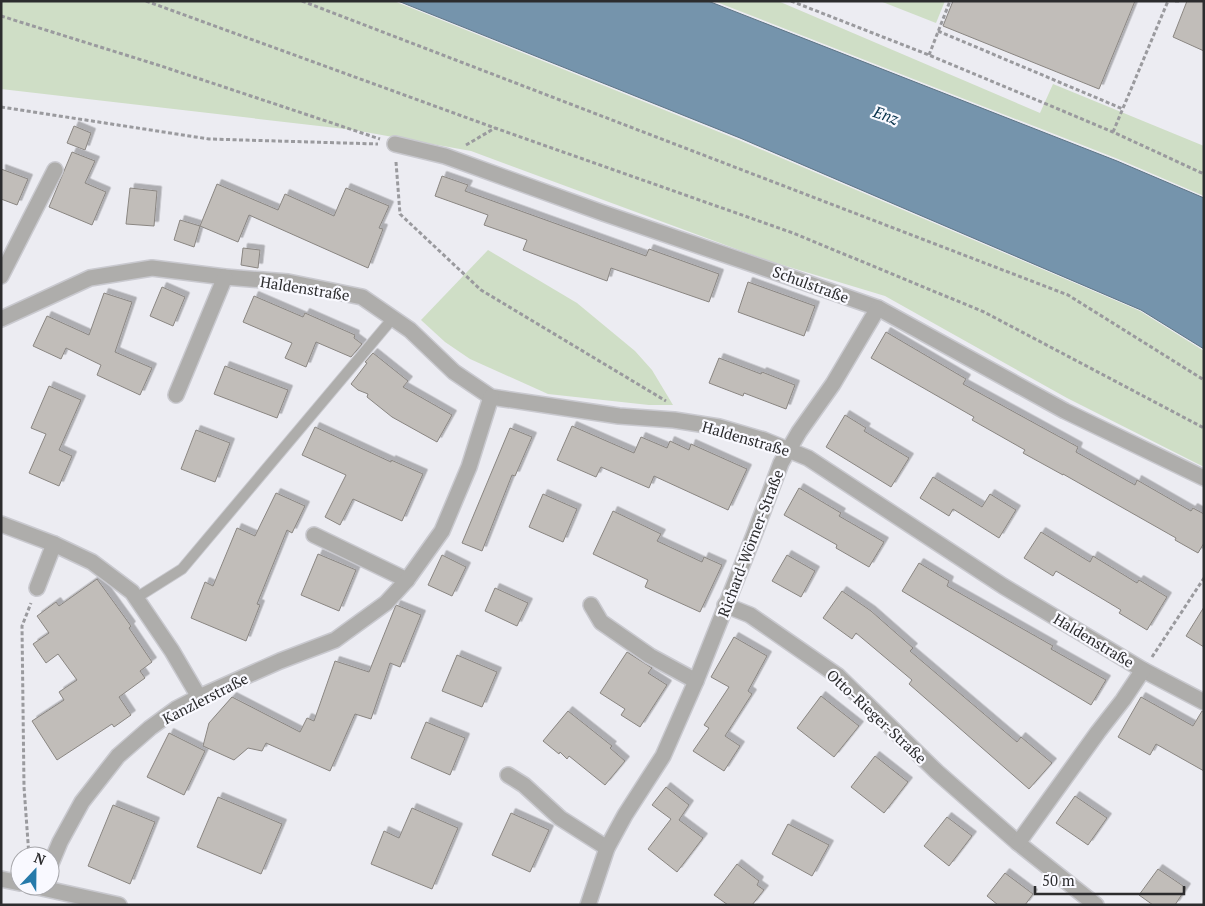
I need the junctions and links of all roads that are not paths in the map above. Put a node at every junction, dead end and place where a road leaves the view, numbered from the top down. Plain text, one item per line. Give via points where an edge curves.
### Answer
1 (395, 144) road end
2 (55, 170) dead end
3 (1, 276) edge
4 (225, 278) junction
5 (878, 308) junction
6 (393, 318) junction
7 (1, 319) edge
8 (176, 395) dead end
9 (491, 397) junction
10 (788, 449) junction
11 (1204, 478) edge
12 (1, 524) edge
13 (314, 535) dead end
14 (54, 544) junction
15 (407, 580) junction
16 (37, 588) road end
17 (136, 598) junction
18 (591, 605) dead end
19 (725, 605) junction
20 (1143, 670) junction
21 (696, 681) junction
22 (199, 697) junction
23 (1204, 702) edge
24 (508, 775) dead end
25 (1018, 843) junction
26 (58, 846) edge
27 (608, 848) junction
28 (60, 892) edge
29 (119, 905) edge
30 (588, 905) edge
31 (1096, 905) edge

1 - 5 street, Schulstraße via 445,156
2 - 3 street
4 - 6 street, Haldenstraße via 288,282 362,297
4 - 7 street, Haldenstraße via 152,268 90,278
4 - 8 street
5 - 10 street, Richard-Wörner-Straße via 833,384
5 - 11 street, Schulstraße via 1065,411
6 - 9 street, Haldenstraße via 454,372
6 - 17 lane via 182,569
9 - 10 street, Haldenstraße via 719,427
9 - 15 street, Kanzlerstraße via 469,467 442,531
10 - 19 street, Richard-Wörner-Straße
10 - 20 street, Haldenstraße via 817,463 1003,586
12 - 14 street
13 - 15 street
14 - 16 street
14 - 17 street via 92,562
15 - 22 street, Kanzlerstraße via 386,602 335,640
17 - 22 street
18 - 21 street via 601,622 650,656
19 - 21 street, Richard-Wörner-Straße
19 - 25 street, Otto-Rieger-Straße via 750,615 838,676 937,772
20 - 23 street, Haldenstraße
20 - 25 street
21 - 27 street, Richard-Wörner-Straße via 663,756
22 - 26 street, Kanzlerstraße via 176,709 118,756 82,802
24 - 27 street via 524,784 560,818
25 - 31 street, Otto-Rieger-Straße
27 - 30 street, Richard-Wörner-Straße
28 - 29 street

